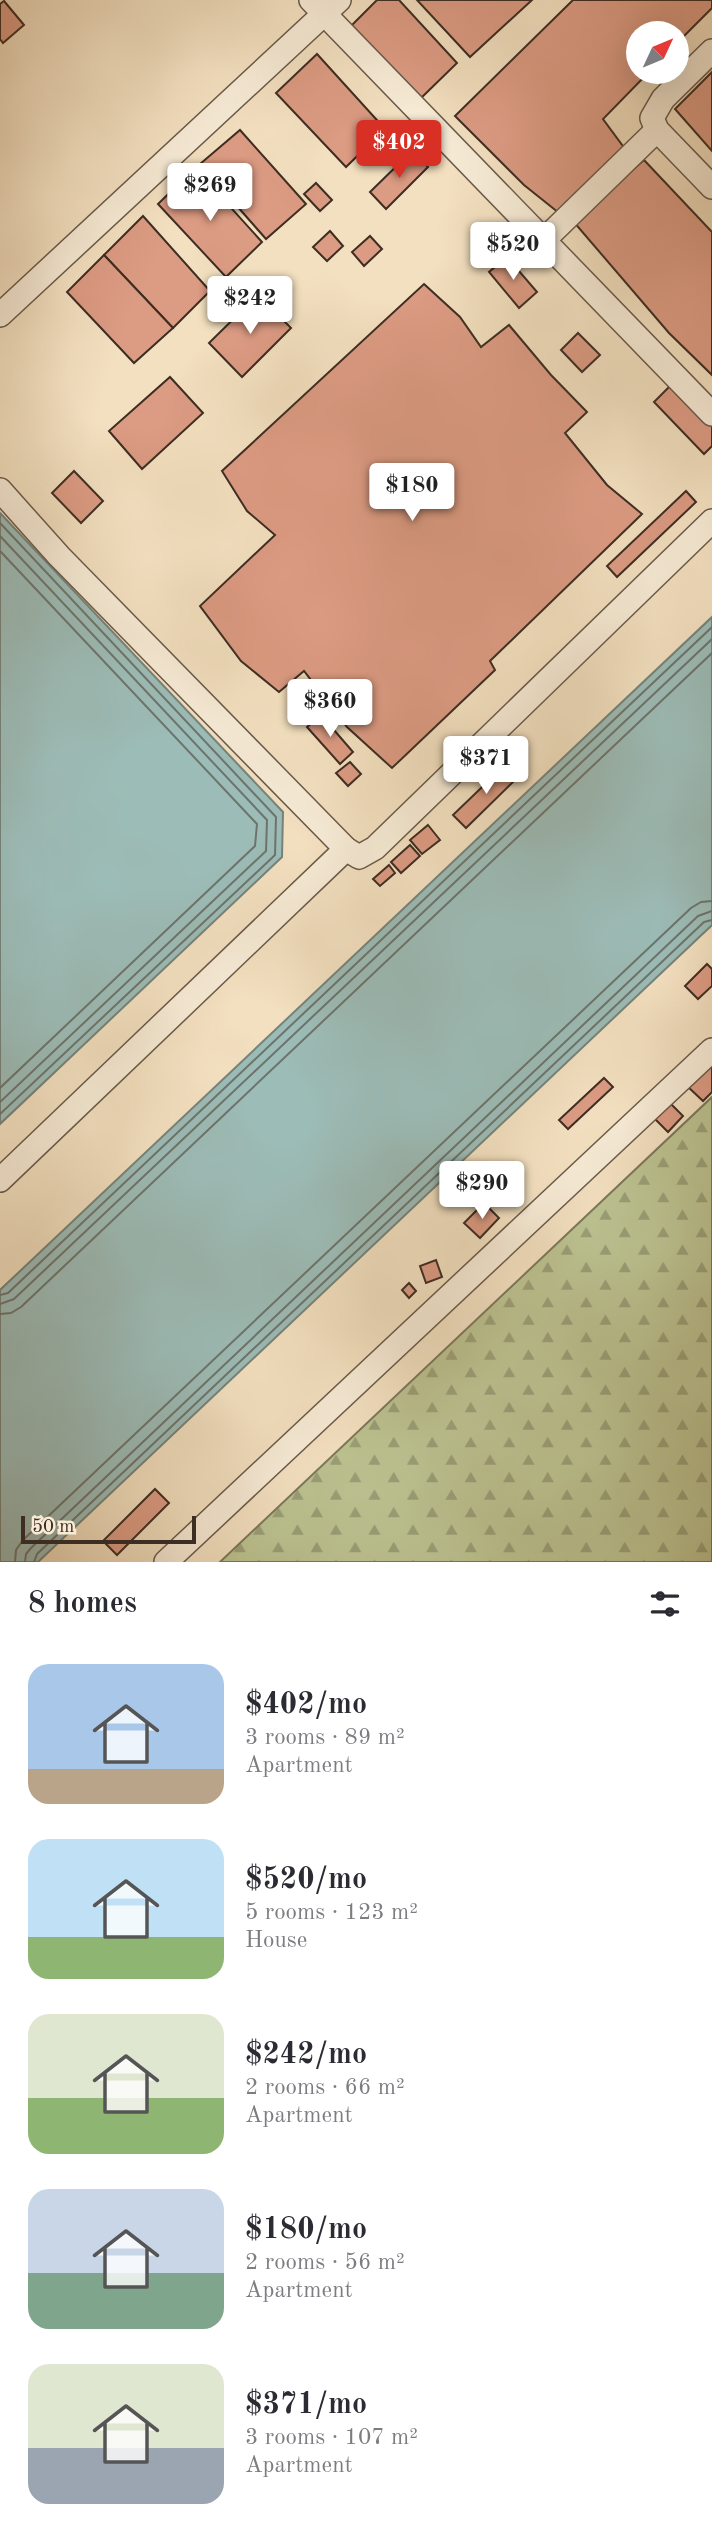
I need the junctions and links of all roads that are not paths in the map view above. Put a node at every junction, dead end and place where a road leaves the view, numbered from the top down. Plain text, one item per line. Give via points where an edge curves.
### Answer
1 (325, 4) edge
2 (712, 51) edge
3 (657, 130) junction
4 (712, 187) edge
5 (544, 240) junction
6 (0, 315) edge
7 (712, 414) edge
8 (0, 490) edge
9 (712, 521) edge
10 (346, 849) junction
11 (712, 1050) edge
12 (0, 1180) edge
13 (166, 1562) edge

1 - 5 lane
1 - 6 lane
2 - 3 lane via 663,99 652,118
3 - 4 lane
3 - 5 lane
5 - 7 lane
8 - 10 lane
9 - 10 lane via 375,848 359,857
10 - 12 lane
11 - 13 lane

